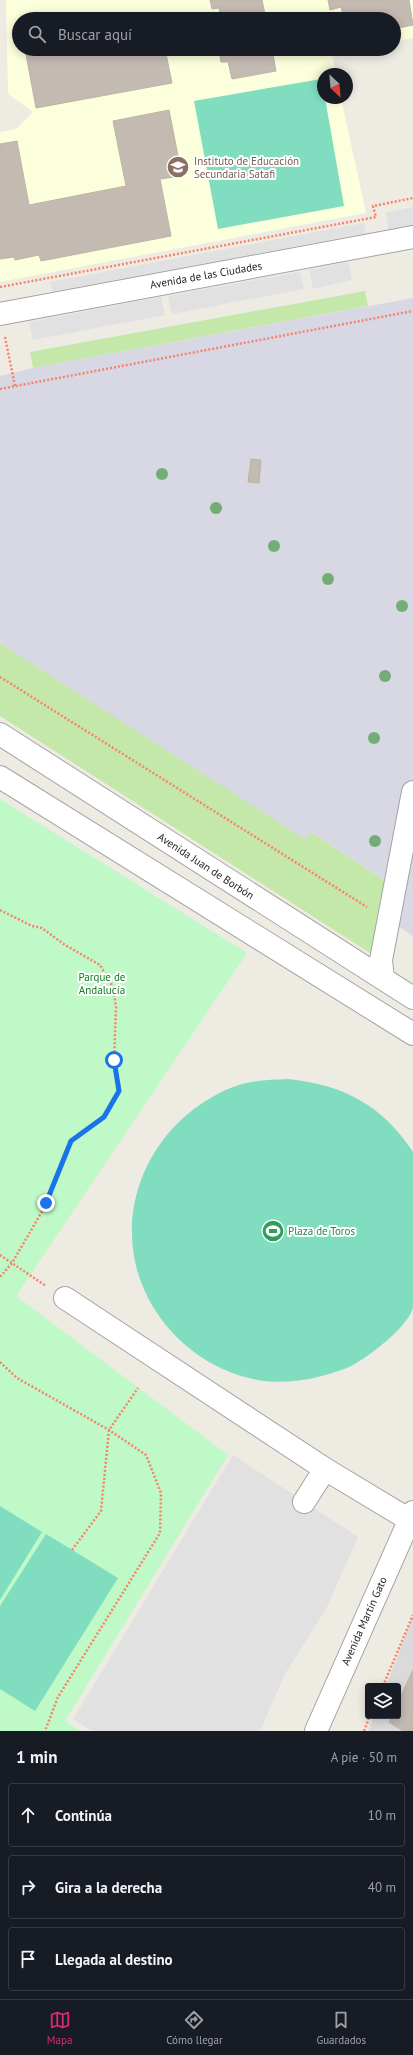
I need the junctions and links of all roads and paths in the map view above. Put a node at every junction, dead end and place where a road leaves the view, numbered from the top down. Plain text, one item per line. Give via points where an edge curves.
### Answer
1 (413, 198) edge
2 (413, 237) edge
3 (0, 288) edge
4 (413, 311) edge
5 (0, 314) edge
6 (16, 386) junction
7 (0, 389) edge
8 (0, 677) edge
9 (0, 734) edge
10 (0, 777) edge
11 (413, 792) edge
12 (0, 910) edge
13 (389, 920) junction
14 (383, 979) junction
15 (413, 998) edge
16 (413, 1034) edge
17 (0, 1255) edge
18 (12, 1263) junction
19 (0, 1277) edge
20 (65, 1298) joint
21 (0, 1362) edge
22 (138, 1388) dead end
23 (109, 1430) junction
24 (325, 1469) junction
25 (304, 1502) dead end
26 (412, 1518) edge
27 (72, 1550) dead end
28 (413, 1615) edge
29 (384, 1683) edge
30 (369, 1719) edge
31 (45, 1731) edge
32 (316, 1731) edge
33 (364, 1731) edge

1 - 3 path via 373,206 376,217
2 - 5 street, Avenida de las Ciudades
4 - 6 path
5 - 6 path
6 - 7 path
8 - 13 path
9 - 14 street, Avenida Juan de Borbón
10 - 16 street
11 - 13 street
12 - 18 path via 32,926 42,928 65,946 100,965 113,987 116,1007 114,1060 119,1091 104,1117 71,1141 46,1203
13 - 14 street via 381,960
14 - 15 street, Avenida Juan de Borbón
17 - 18 path
18 - 19 path
18 - 20 path
20 - 24 street
21 - 23 path via 17,1378
22 - 23 path
23 - 27 path via 102,1511
23 - 31 path via 146,1454 161,1493 160,1533 58,1697
24 - 25 street
24 - 26 street
26 - 32 street, Avenida Martín Gato
28 - 29 path
30 - 33 path

